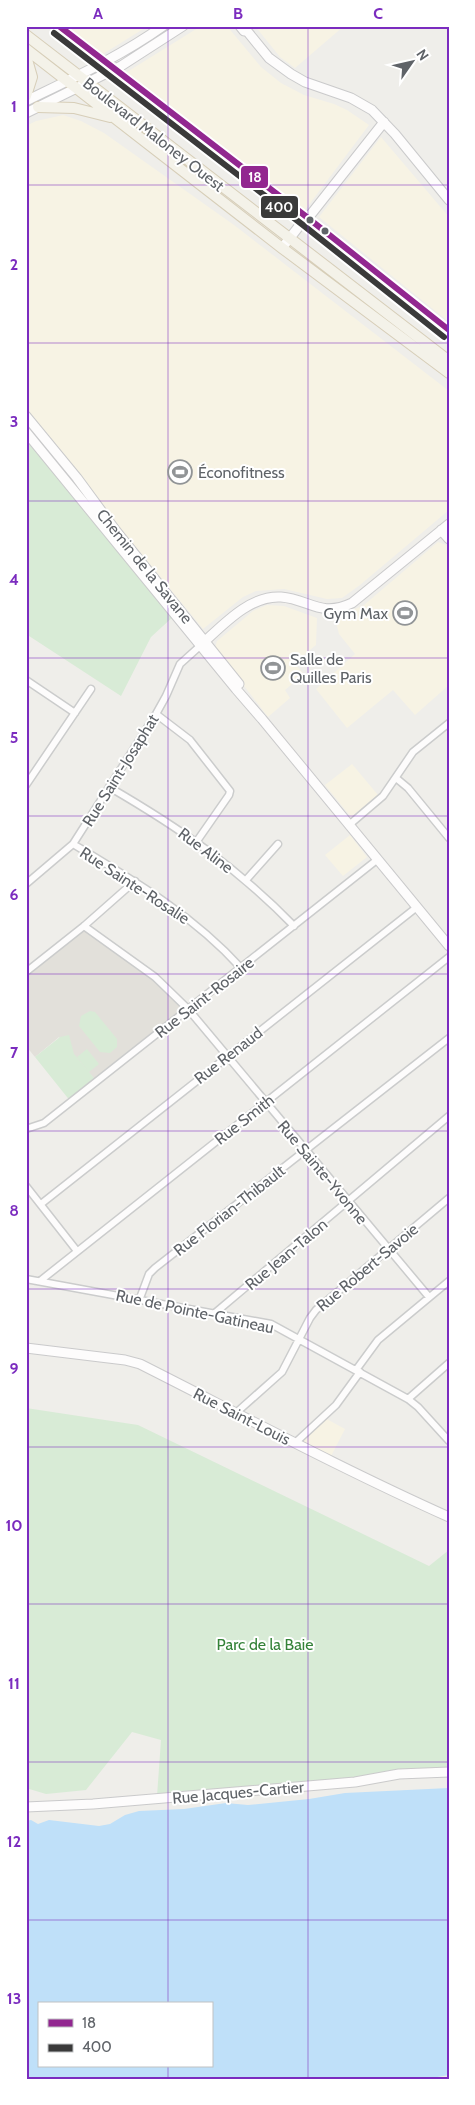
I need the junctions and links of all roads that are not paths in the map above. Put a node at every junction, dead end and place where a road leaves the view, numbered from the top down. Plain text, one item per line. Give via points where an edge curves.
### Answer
1 (163, 26) edge
2 (184, 26) edge
3 (240, 26) edge
4 (26, 35) edge
5 (26, 49) edge
6 (26, 56) edge
7 (78, 75) junction
8 (67, 81) junction
9 (88, 83) junction
10 (76, 88) junction
11 (26, 96) edge
12 (26, 101) edge
13 (38, 107) junction
14 (26, 113) edge
15 (116, 119) junction
16 (384, 122) junction
17 (449, 200) edge
18 (292, 240) junction
19 (285, 250) junction
20 (449, 361) edge
21 (449, 373) edge
22 (26, 416) edge
23 (26, 432) edge
24 (449, 524) edge
25 (441, 530) junction
26 (449, 539) edge
27 (203, 644) junction
28 (26, 680) edge
29 (91, 689) dead end
30 (74, 713) junction
31 (156, 714) junction
32 (449, 723) edge
33 (396, 778) junction
34 (26, 785) edge
35 (109, 787) junction
36 (350, 825) junction
37 (449, 838) edge
38 (197, 841) junction
39 (73, 844) junction
40 (278, 844) dead end
41 (378, 859) junction
42 (246, 880) junction
43 (135, 881) junction
44 (26, 884) edge
45 (417, 907) junction
46 (84, 926) junction
47 (294, 926) junction
48 (449, 946) edge
49 (449, 957) edge
50 (240, 968) junction
51 (26, 972) edge
52 (188, 1010) junction
53 (449, 1038) edge
54 (226, 1056) junction
55 (265, 1102) junction
56 (449, 1116) edge
57 (26, 1129) edge
58 (305, 1150) junction
59 (26, 1186) edge
60 (449, 1198) edge
61 (348, 1202) junction
62 (40, 1204) junction
63 (388, 1249) junction
64 (77, 1251) junction
65 (26, 1278) edge
66 (40, 1281) junction
67 (449, 1281) edge
68 (429, 1297) junction
69 (140, 1298) junction
70 (214, 1313) junction
71 (300, 1339) junction
72 (26, 1348) edge
73 (449, 1363) edge
74 (358, 1371) junction
75 (408, 1399) junction
76 (237, 1412) junction
77 (449, 1441) edge
78 (295, 1443) junction
79 (449, 1517) edge
80 (449, 1772) edge
81 (26, 1807) edge

1 - 7 street
2 - 9 street via 142,54
3 - 16 street via 269,58 291,74 354,100 372,110
4 - 7 main road, Boulevard Maloney Ouest
5 - 8 main road, Boulevard Maloney Ouest
6 - 11 main road via 32,77
7 - 8 street
7 - 9 main road, Boulevard Maloney Ouest
8 - 10 main road, Boulevard Maloney Ouest
8 - 12 street
9 - 10 street
9 - 18 main road, Boulevard Maloney Ouest
10 - 13 street
10 - 15 main road, Boulevard Maloney Ouest
13 - 14 street
13 - 15 main road via 74,108
15 - 19 main road, Boulevard Maloney Ouest
16 - 17 street
16 - 18 street
18 - 19 street
18 - 20 main road, Boulevard Maloney Ouest
19 - 21 main road, Boulevard Maloney Ouest
22 - 27 street, Chemin de la Savane
23 - 27 street, Chemin de la Savane
24 - 25 street
25 - 26 street
25 - 27 street via 352,604 326,609 280,597 265,599 239,613
27 - 31 street, Rue Saint-Josaphat via 180,664
27 - 36 street, Chemin de la Savane
28 - 30 street
29 - 30 street
30 - 34 street
31 - 35 street, Rue Saint-Josaphat
31 - 38 street via 190,740 230,791
32 - 33 street via 413,752
33 - 36 street via 380,800
33 - 37 street
35 - 38 street, Rue Aline
35 - 39 street, Rue Saint-Josaphat
36 - 41 street, Chemin de la Savane
38 - 42 street, Rue Aline
39 - 43 street, Rue Sainte-Rosalie
39 - 44 street, Rue Saint-Josaphat
40 - 42 street
41 - 45 street, Chemin de la Savane
41 - 47 street, Rue Saint-Rosaire
42 - 47 street, Rue Aline
43 - 46 street
43 - 50 street, Rue Sainte-Rosalie via 202,929
45 - 48 street, Chemin de la Savane
45 - 54 street, Rue Renaud
46 - 51 street
46 - 52 street, Rue Sainte-Yvonne via 156,977
47 - 50 street, Rue Saint-Rosaire
49 - 55 street, Rue Smith
50 - 52 street, Rue Saint-Rosaire
52 - 54 street, Rue Sainte-Yvonne
52 - 57 street, Rue Saint-Rosaire via 44,1123
53 - 58 street, Rue Florian-Thibault
54 - 55 street, Rue Sainte-Yvonne
54 - 62 street, Rue Renaud
55 - 58 street, Rue Sainte-Yvonne
55 - 64 street, Rue Smith
56 - 61 street, Rue Jean-Talon
58 - 61 street, Rue Sainte-Yvonne
58 - 69 street, Rue Florian-Thibault via 148,1274
59 - 62 street
60 - 63 street, Rue Robert-Savoie
61 - 63 street, Rue Sainte-Yvonne
61 - 70 street, Rue Jean-Talon
62 - 64 street
63 - 68 street, Rue Sainte-Yvonne
63 - 71 street, Rue Robert-Savoie via 316,1310
64 - 66 street, Rue Smith
65 - 66 street, Rue de Pointe-Gatineau
66 - 69 street, Rue de Pointe-Gatineau
67 - 68 street
68 - 74 street via 374,1344
69 - 70 street, Rue de Pointe-Gatineau
70 - 71 street, Rue de Pointe-Gatineau via 270,1324
71 - 74 street, Rue de Pointe-Gatineau
71 - 76 street, Rue Robert-Savoie via 278,1376
72 - 76 street, Rue Saint-Louis via 134,1362
73 - 75 street
74 - 75 street, Rue de Pointe-Gatineau
74 - 78 street via 336,1405
75 - 77 street, Rue de Pointe-Gatineau
76 - 78 street, Rue Saint-Louis
78 - 79 street, Rue Saint-Louis
80 - 81 street, Rue Jacques-Cartier via 93,1804

